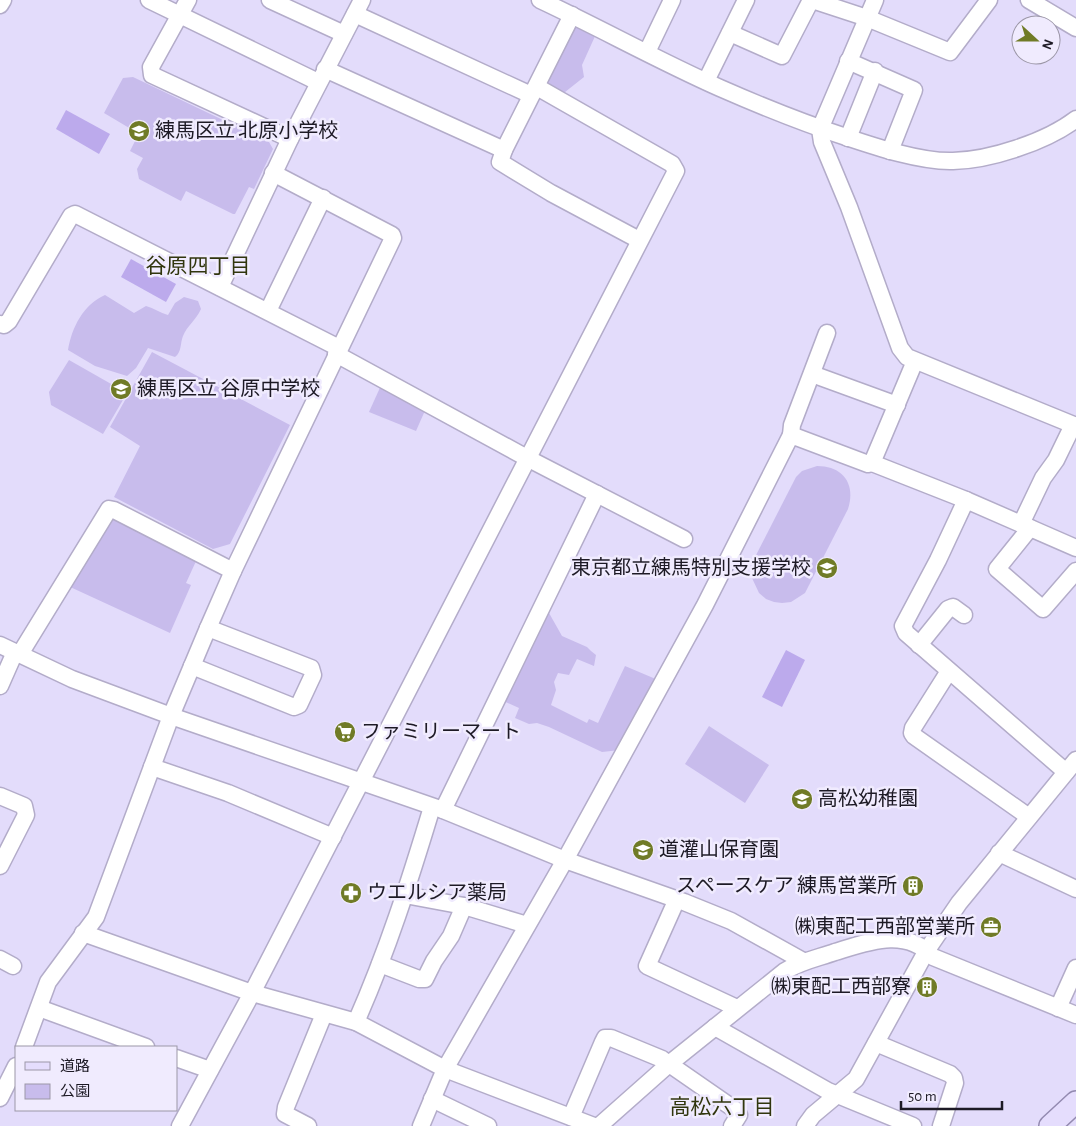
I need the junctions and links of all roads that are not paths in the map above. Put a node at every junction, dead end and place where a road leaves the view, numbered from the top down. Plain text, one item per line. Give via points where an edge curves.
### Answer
1 (3, 0) edge
2 (149, 0) edge
3 (188, 0) edge
4 (270, 0) edge
5 (540, 0) edge
6 (672, 0) edge
7 (746, 0) edge
8 (811, 0) edge
9 (875, 0) edge
10 (989, 0) edge
11 (1035, 2) edge
12 (0, 5) edge
13 (358, 7) edge
14 (179, 15) junction
15 (572, 15) junction
16 (867, 18) junction
17 (1076, 28) edge
18 (730, 32) junction
19 (344, 34) junction
20 (647, 52) junction
21 (848, 61) junction
22 (874, 71) junction
23 (322, 75) junction
24 (706, 81) junction
25 (534, 91) junction
26 (1076, 119) edge
27 (820, 129) junction
28 (848, 138) junction
29 (290, 139) junction
30 (504, 150) junction
31 (890, 151) junction
32 (273, 173) junction
33 (323, 198) junction
34 (639, 240) junction
35 (220, 287) junction
36 (268, 311) junction
37 (0, 324) edge
38 (827, 333) dead end
39 (338, 351) junction
40 (915, 361) junction
41 (812, 374) junction
42 (897, 405) junction
43 (1074, 425) edge
44 (791, 435) junction
45 (526, 458) junction
46 (872, 463) junction
47 (597, 494) junction
48 (966, 500) junction
49 (1026, 526) junction
50 (684, 539) dead end
51 (1076, 547) edge
52 (233, 571) junction
53 (1076, 571) edge
54 (964, 615) dead end
55 (208, 628) junction
56 (0, 645) edge
57 (919, 645) junction
58 (18, 653) junction
59 (192, 666) junction
60 (949, 670) junction
61 (0, 686) edge
62 (171, 716) junction
63 (1071, 766) edge
64 (152, 767) junction
65 (361, 782) junction
66 (0, 796) edge
67 (438, 808) junction
68 (1029, 817) junction
69 (333, 837) junction
70 (1000, 854) junction
71 (565, 860) junction
72 (0, 866) edge
73 (1076, 889) edge
74 (405, 895) junction
75 (677, 899) junction
76 (464, 906) junction
77 (527, 925) junction
78 (83, 933) junction
79 (927, 950) junction
80 (803, 961) junction
81 (380, 964) junction
82 (1076, 968) edge
83 (252, 993) junction
84 (39, 1008) junction
85 (737, 1008) junction
86 (1058, 1008) junction
87 (324, 1014) junction
88 (1076, 1015) edge
89 (356, 1022) junction
90 (715, 1026) junction
91 (876, 1043) junction
92 (24, 1046) edge
93 (143, 1046) edge
94 (178, 1059) edge
95 (669, 1064) junction
96 (15, 1068) edge
97 (445, 1068) junction
98 (210, 1070) junction
99 (837, 1095) junction
100 (0, 1098) edge
101 (432, 1100) junction
102 (1076, 1102) edge
103 (572, 1117) junction
104 (180, 1126) edge
105 (308, 1126) edge
106 (421, 1126) edge
107 (488, 1126) edge
108 (594, 1126) edge
109 (599, 1126) edge
110 (732, 1126) edge
111 (805, 1126) edge
112 (913, 1126) edge
113 (941, 1126) edge
114 (1050, 1126) edge

1 - 12 street
2 - 14 street
3 - 14 street
4 - 19 street
5 - 15 street
6 - 20 street
7 - 18 street
8 - 16 street
8 - 18 street via 782,56
9 - 16 street
10 - 16 street via 950,52
11 - 17 street
13 - 19 street
13 - 25 street
14 - 23 street
14 - 29 street via 151,67 152,75
15 - 20 street
15 - 25 street
16 - 21 street
18 - 24 street
19 - 23 street
20 - 24 street
21 - 22 street
21 - 27 street
22 - 28 street
22 - 31 street via 914,90
23 - 29 street
23 - 30 street
24 - 27 street
25 - 30 street
25 - 34 street via 672,164 676,171
26 - 31 street via 1056,133 991,157 939,161
27 - 28 street
27 - 40 street via 822,142 900,348 906,358
28 - 31 street
29 - 32 street
30 - 34 street via 500,162
32 - 33 street
32 - 35 street
33 - 36 street
33 - 39 street via 393,238
34 - 45 street
35 - 36 street
35 - 37 street via 75,214 9,321
36 - 39 street
38 - 41 street
39 - 45 street
39 - 52 street
40 - 42 street
40 - 43 street
41 - 42 street
41 - 44 street
42 - 46 street
43 - 49 street via 1043,478
44 - 46 street
44 - 71 street via 705,605
45 - 47 street
45 - 65 street
46 - 48 street
47 - 50 street
47 - 67 street
48 - 49 street
48 - 57 street via 903,626 906,634
49 - 51 street
49 - 53 street via 996,569 1043,609
52 - 55 street
52 - 58 street via 109,510
54 - 57 street via 953,607 948,609
55 - 59 street
55 - 59 street via 311,668 313,675 299,705 294,707
56 - 58 street
57 - 60 street
58 - 61 street
58 - 62 street via 72,679
59 - 62 street
60 - 63 street
60 - 68 street via 913,728 914,736
62 - 64 street
62 - 65 street
63 - 68 street
64 - 69 street via 228,793
64 - 78 street via 96,917
65 - 67 street
65 - 69 street
66 - 72 street via 24,806 26,815
67 - 71 street
67 - 74 street
68 - 70 street
69 - 83 street
70 - 73 street
70 - 79 street via 959,902
71 - 75 street
71 - 77 street
74 - 76 street
74 - 81 street
75 - 80 street via 731,920
75 - 85 street via 647,966
76 - 77 street
76 - 81 street via 451,936 425,979
77 - 97 street
78 - 83 street
78 - 84 street via 48,982
79 - 80 street via 918,944 884,939
79 - 86 street via 933,957
79 - 91 street
80 - 85 street
81 - 89 street
82 - 86 street
83 - 87 street
83 - 98 street
84 - 92 street
84 - 93 street
85 - 90 street
86 - 88 street
87 - 89 street
87 - 105 street via 285,1114
89 - 97 street
90 - 95 street
90 - 99 street
91 - 99 street via 856,1078
91 - 113 street via 954,1078
94 - 98 street
95 - 103 street via 606,1038
95 - 109 street
95 - 110 street via 739,1112
96 - 100 street
97 - 101 street
97 - 103 street
98 - 104 street
99 - 111 street
99 - 112 street
101 - 106 street
101 - 107 street
102 - 114 main road
103 - 108 street

